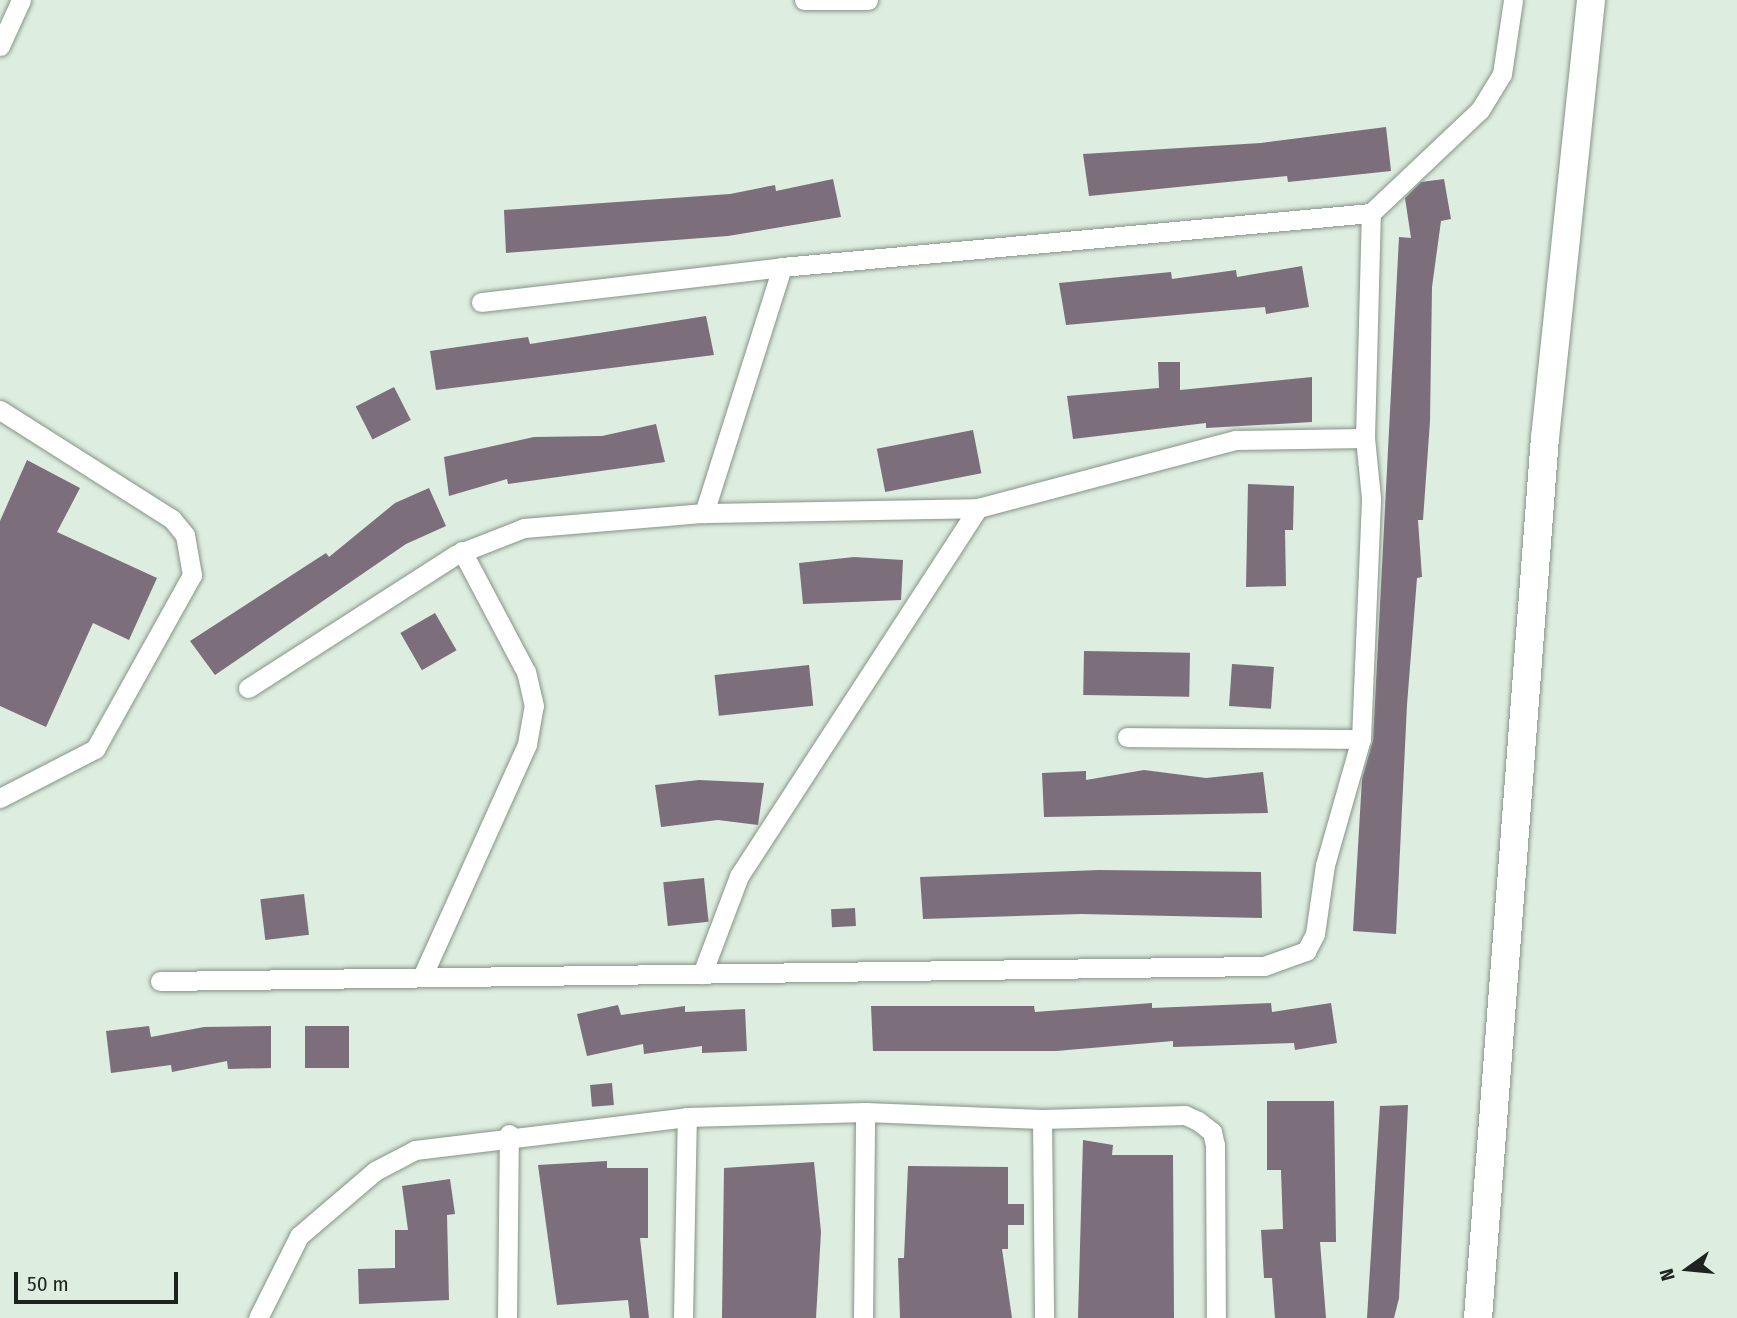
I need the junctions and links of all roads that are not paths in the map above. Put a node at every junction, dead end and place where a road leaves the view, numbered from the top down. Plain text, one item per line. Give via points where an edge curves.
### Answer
1 (21, 0) edge
2 (804, 0) edge
3 (868, 0) edge
4 (1513, 0) edge
5 (1591, 0) edge
6 (0, 46) edge
7 (1371, 213) junction
8 (782, 267) junction
9 (481, 302) dead end
10 (0, 410) edge
11 (1365, 438) junction
12 (978, 508) junction
13 (704, 513) junction
14 (462, 551) junction
15 (248, 688) dead end
16 (1127, 737) dead end
17 (1361, 739) junction
18 (0, 798) edge
19 (702, 974) junction
20 (422, 978) junction
21 (160, 981) dead end
22 (866, 1112) junction
23 (688, 1117) junction
24 (1042, 1119) junction
25 (509, 1134) junction
26 (258, 1318) edge
27 (507, 1318) edge
28 (683, 1318) edge
29 (863, 1318) edge
30 (1044, 1318) edge
31 (1216, 1318) edge
32 (1478, 1318) edge

1 - 6 street
2 - 3 street
4 - 7 street via 1502,74 1480,110
5 - 32 main road via 1544,452
7 - 8 street
7 - 11 street
8 - 9 street
8 - 13 street
10 - 18 street via 172,519 185,535 192,575 95,749
11 - 12 street via 1236,440
11 - 17 street via 1371,498
12 - 13 street
12 - 19 street via 740,876
13 - 14 street via 524,528
14 - 15 street
14 - 20 street via 527,672 534,706 527,744
16 - 17 street
17 - 19 street via 1325,865 1315,934 1306,951 1284,961
19 - 20 street
20 - 21 street
22 - 23 street
22 - 24 street
22 - 29 street
23 - 25 street
23 - 28 street
24 - 30 street
24 - 31 street via 1185,1115 1212,1132
25 - 26 street via 415,1150 375,1171 299,1236
25 - 27 street

